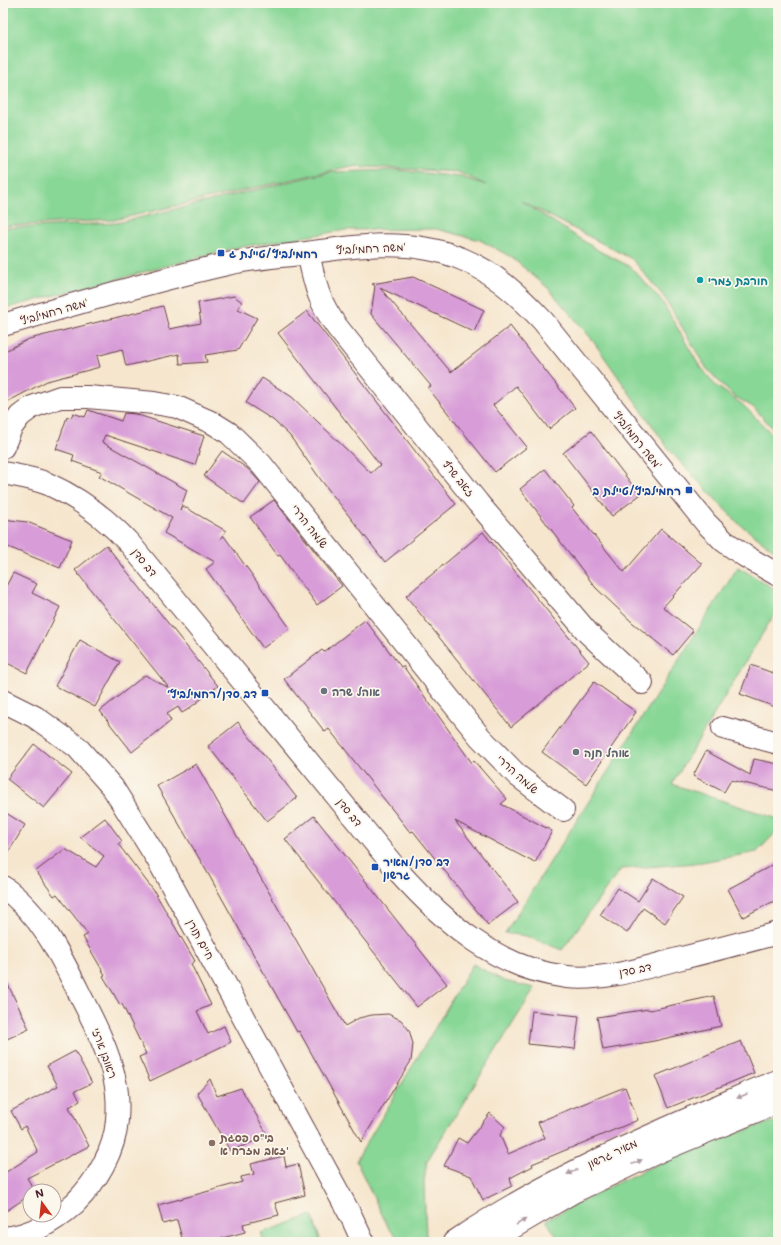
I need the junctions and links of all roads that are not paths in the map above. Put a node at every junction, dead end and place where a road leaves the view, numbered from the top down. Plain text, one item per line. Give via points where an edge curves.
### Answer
1 (308, 253) junction
2 (3, 325) edge
3 (3, 448) edge
4 (3, 473) edge
5 (778, 576) edge
6 (642, 683) dead end
7 (3, 701) edge
8 (723, 728) dead end
9 (778, 743) edge
10 (563, 810) dead end
11 (3, 887) edge
12 (778, 933) edge
13 (778, 1081) edge
14 (778, 1102) edge
15 (352, 1218) junction
16 (3, 1238) edge
17 (364, 1242) edge
18 (374, 1242) edge
19 (454, 1242) edge
20 (488, 1242) edge

1 - 2 street, משה רחמילביץ' via 228,264
1 - 5 street, משה רחמילביץ' via 351,247 412,246 462,259 487,272 508,287 543,321 706,523 724,541
1 - 6 street, זאב שרף via 318,297 337,327 588,633
3 - 10 street, שלמה הררי via 10,428 20,416 32,407 60,397 146,402 177,407 229,433 261,464 480,737 518,776
4 - 12 street, דב סדן via 47,484 72,496 114,527 398,871 434,909 482,946 523,966 568,977 622,973
7 - 15 street, חיים תורן via 35,717 77,747 113,788 158,860
8 - 9 street
11 - 16 street, ראובן ארזי via 27,907 58,951 102,1040 112,1070 118,1101 112,1145 104,1163 84,1193 65,1212 48,1223 31,1232
13 -> 19 street, מאיר גרשון via 654,1133 564,1176 480,1224
20 -> 14 street, מאיר גרשון via 573,1192 662,1150
15 - 17 street, חיים תורן
15 - 18 street, חיים תורן

